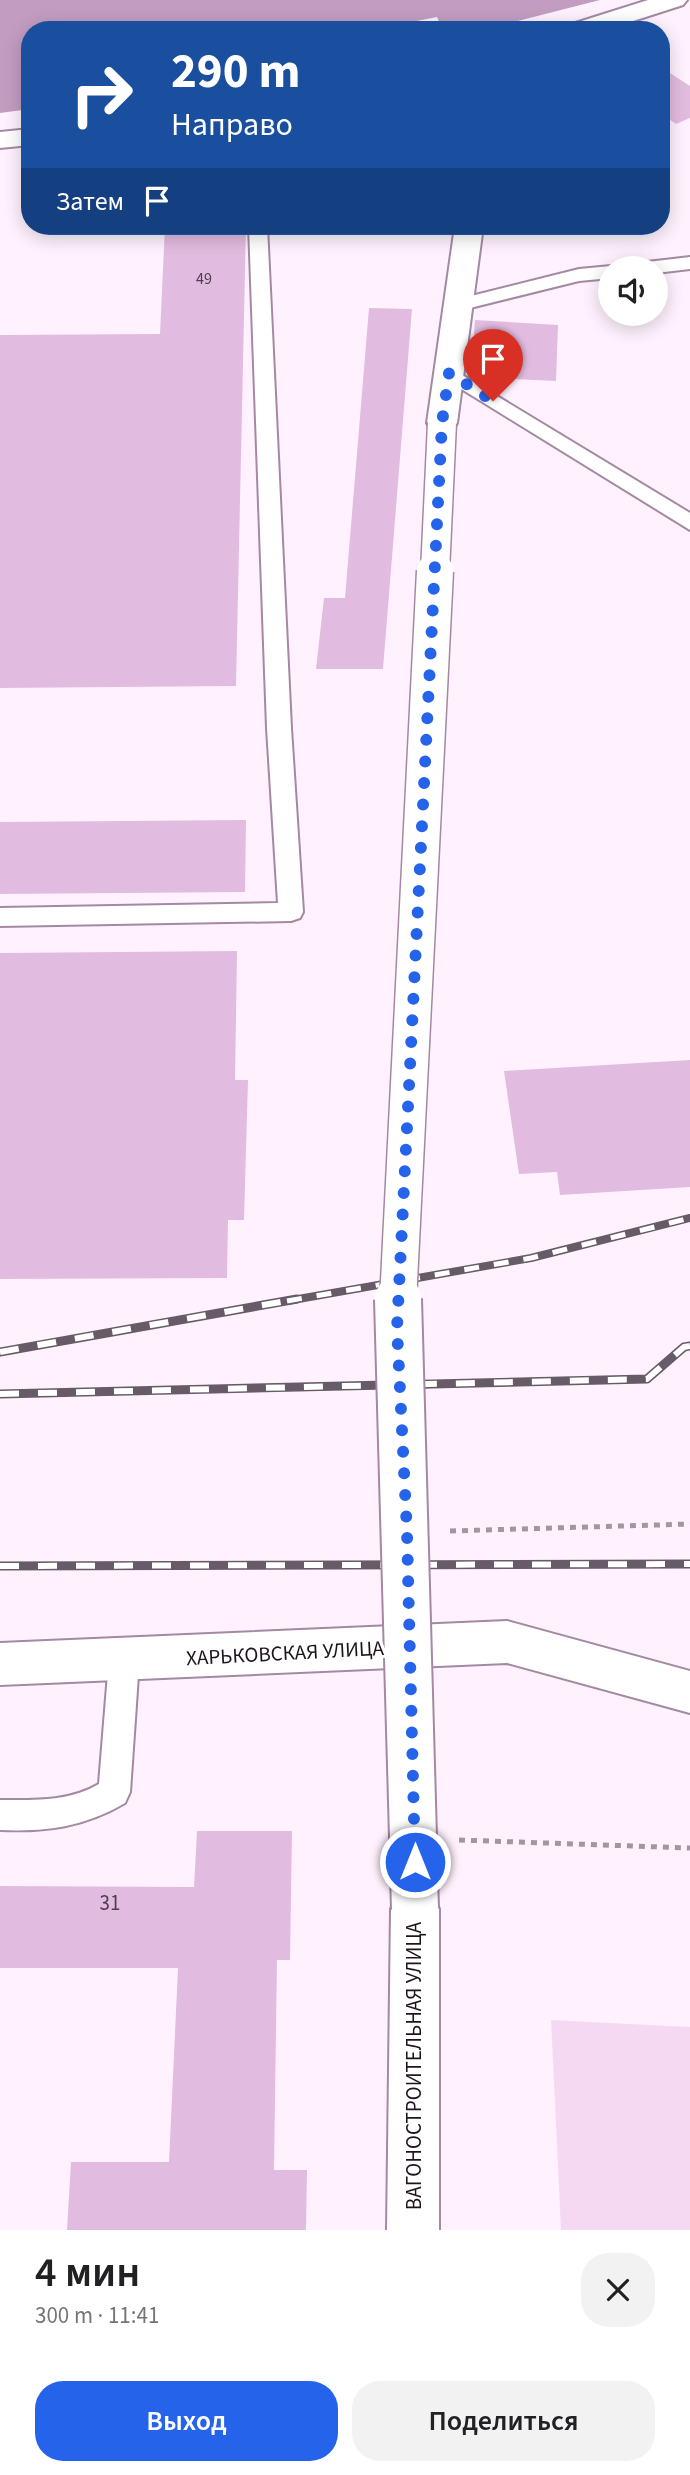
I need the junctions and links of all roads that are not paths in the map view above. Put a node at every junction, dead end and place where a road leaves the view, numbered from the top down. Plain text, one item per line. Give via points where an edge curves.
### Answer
1 (674, 0) edge
2 (607, 21) edge
3 (21, 138) edge
4 (0, 140) edge
5 (258, 235) edge
6 (468, 235) edge
7 (690, 263) edge
8 (668, 266) edge
9 (598, 273) edge
10 (458, 305) junction
11 (449, 373) junction
12 (690, 523) edge
13 (0, 917) edge
14 (124, 1661) junction
15 (0, 1664) edge
16 (690, 1692) edge
17 (0, 1815) edge
18 (413, 2230) edge

1 - 2 main road
3 - 4 main road
5 - 13 lane via 291,912
6 - 10 main road, ВАГОНОСТРОИТЕЛЬНАЯ УЛИЦА
7 - 8 lane
9 - 10 lane
10 - 11 main road, ВАГОНОСТРОИТЕЛЬНАЯ УЛИЦА
11 - 12 lane
11 - 18 main road, ВАГОНОСТРОИТЕЛЬНАЯ УЛИЦА, bridge via 442,423 397,1328 416,1839
14 - 15 main road, ХАРЬКОВСКАЯ УЛИЦА
14 - 16 main road, ХАРЬКОВСКАЯ УЛИЦА via 507,1642
14 - 17 lane via 114,1793 90,1808 60,1816

